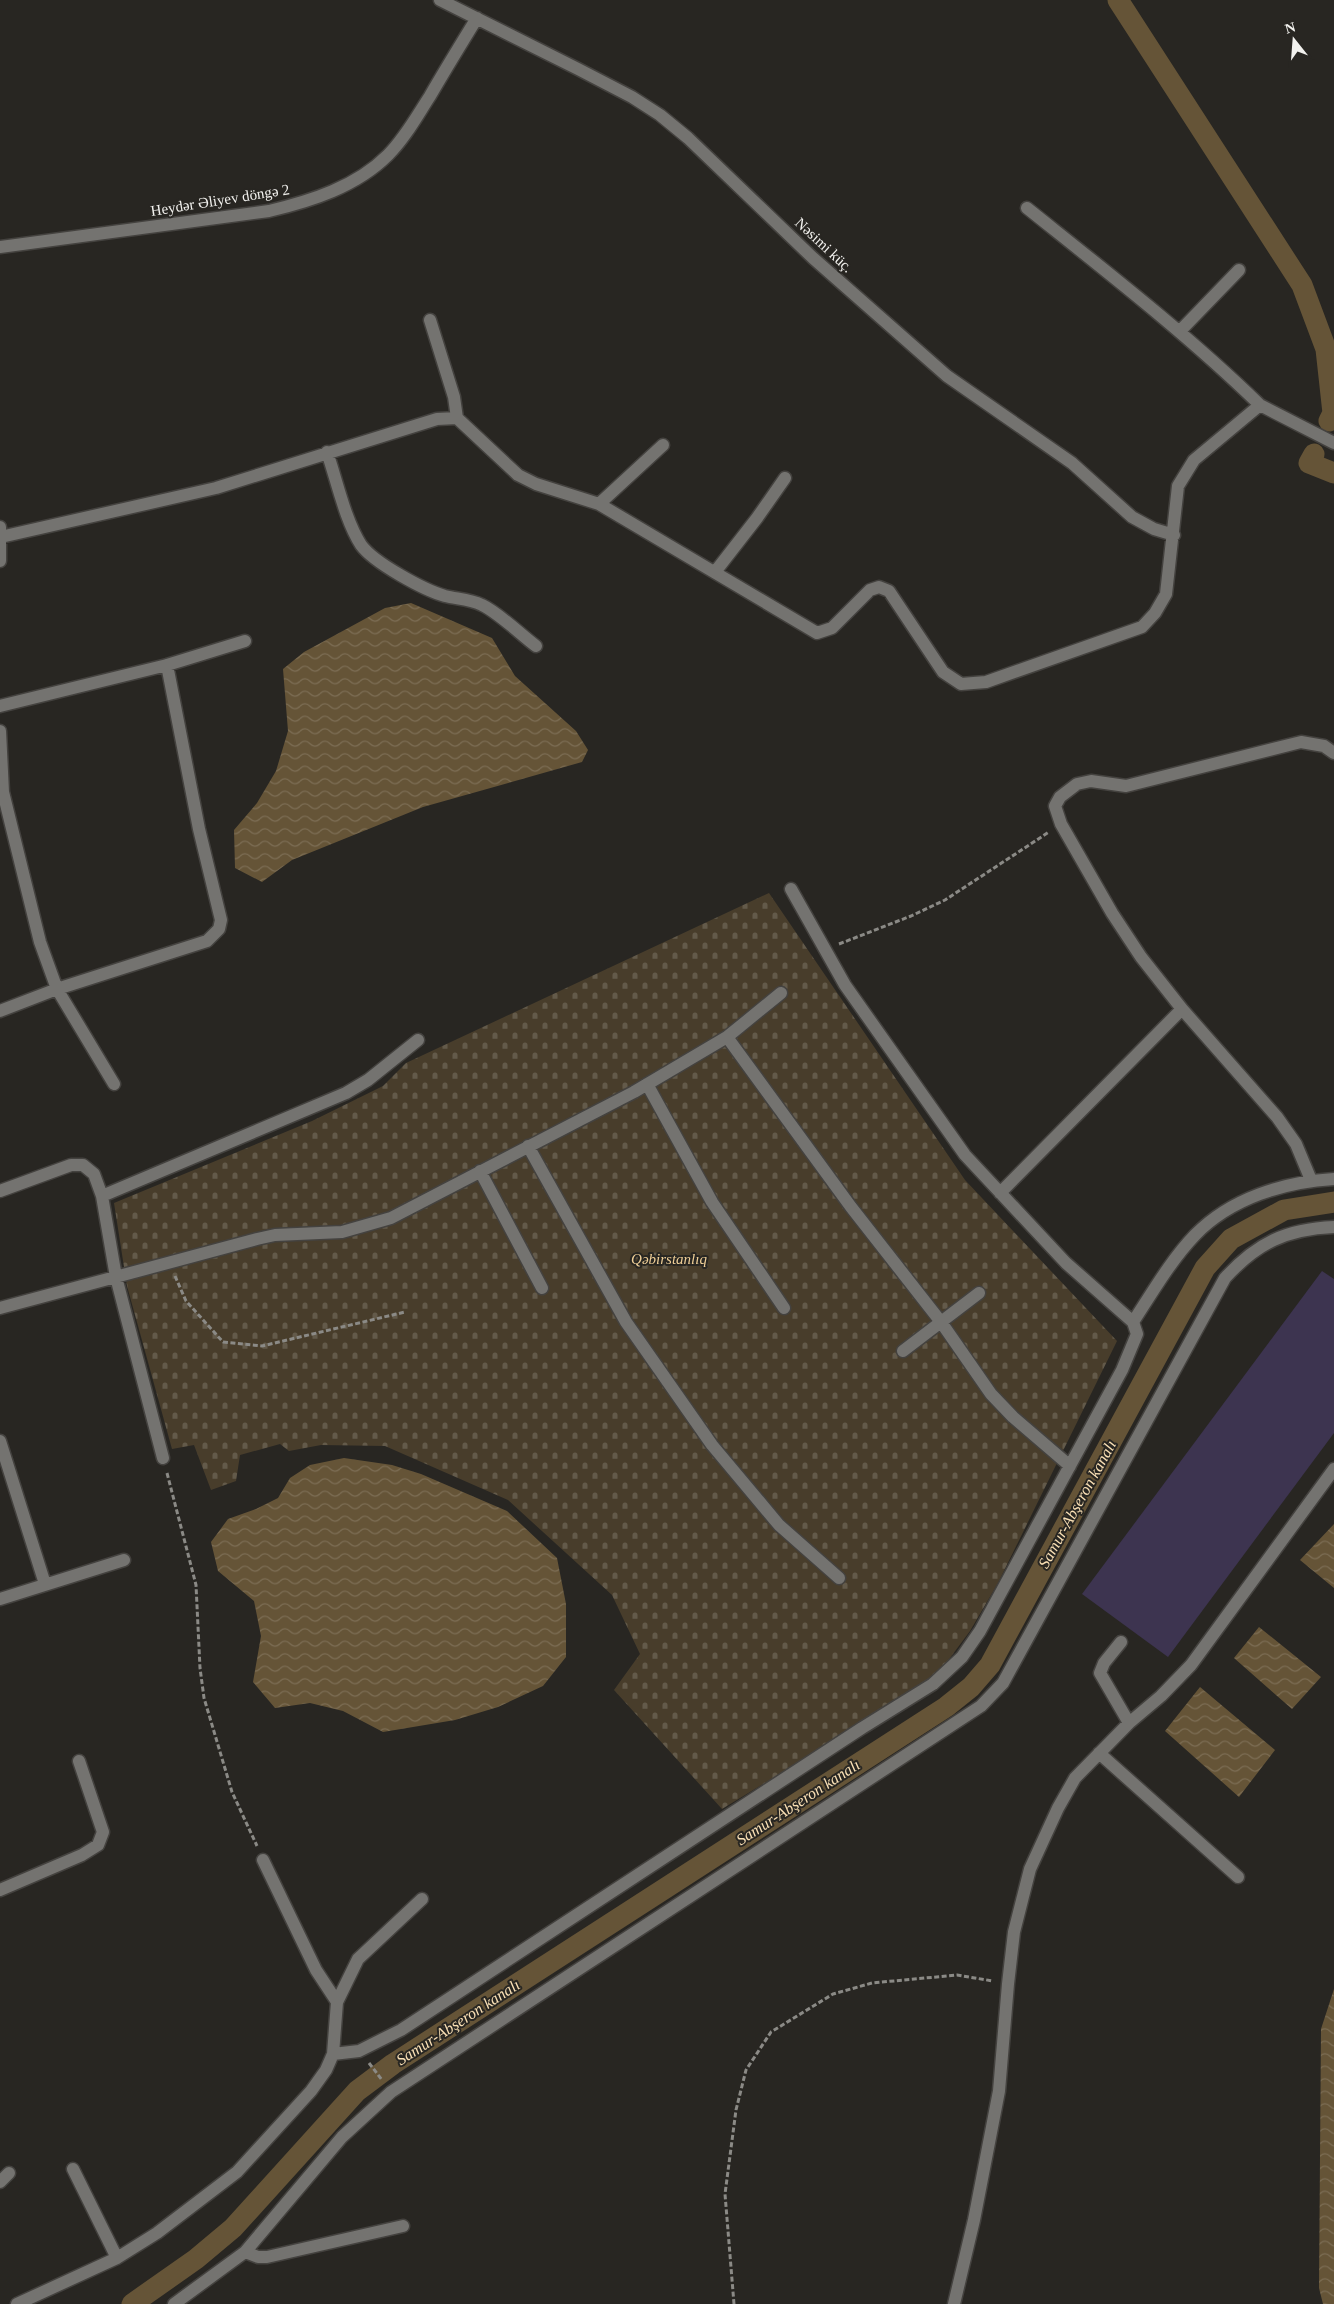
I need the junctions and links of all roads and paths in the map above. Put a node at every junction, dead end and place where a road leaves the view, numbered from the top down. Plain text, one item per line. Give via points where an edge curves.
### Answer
1 (440, 0) edge
2 (477, 18) junction
3 (1027, 208) dead end
4 (0, 247) edge
5 (1239, 270) dead end
6 (430, 320) dead end
7 (1180, 331) junction
8 (1260, 405) junction
9 (456, 418) junction
10 (1334, 443) edge
11 (663, 445) dead end
12 (327, 452) junction
13 (786, 478) dead end
14 (599, 504) junction
15 (0, 532) edge
16 (1174, 535) junction
17 (0, 561) edge
18 (715, 572) junction
19 (245, 641) dead end
20 (536, 646) dead end
21 (167, 665) junction
22 (0, 706) edge
23 (0, 732) edge
24 (1334, 752) edge
25 (2, 793) edge
26 (1061, 824) junction
27 (790, 889) dead end
28 (825, 949) junction
29 (57, 989) junction
30 (781, 993) dead end
31 (1182, 1009) junction
32 (0, 1011) edge
33 (727, 1037) junction
34 (418, 1040) dead end
35 (114, 1084) dead end
36 (647, 1084) junction
37 (528, 1146) junction
38 (480, 1171) junction
39 (1334, 1179) edge
40 (1311, 1180) junction
41 (0, 1192) edge
42 (1000, 1193) junction
43 (102, 1196) junction
44 (1334, 1227) edge
45 (169, 1264) junction
46 (116, 1277) junction
47 (542, 1288) dead end
48 (979, 1293) dead end
49 (0, 1308) edge
50 (784, 1308) dead end
51 (405, 1312) dead end
52 (941, 1322) junction
53 (1133, 1322) junction
54 (903, 1351) dead end
55 (0, 1441) edge
56 (164, 1458) joint
57 (1070, 1466) junction
58 (1334, 1469) edge
59 (124, 1560) dead end
60 (839, 1578) dead end
61 (45, 1584) junction
62 (0, 1599) edge
63 (1121, 1642) dead end
64 (1129, 1724) junction
65 (1099, 1753) junction
66 (79, 1761) dead end
67 (263, 1860) joint
68 (1238, 1877) dead end
69 (0, 1890) edge
70 (422, 1899) dead end
71 (1008, 1984) junction
72 (337, 2002) junction
73 (360, 2051) junction
74 (333, 2054) junction
75 (391, 2092) junction
76 (73, 2169) dead end
77 (403, 2226) dead end
78 (245, 2252) junction
79 (117, 2258) junction
80 (17, 2304) edge
81 (174, 2304) edge
82 (734, 2304) edge
83 (954, 2304) edge

1 - 2 street, Nəsimi küç.
2 - 4 street, Heydər Əliyev döngə 2 via 411,127 388,155 371,170 313,201 269,212
2 - 16 street, Nəsimi küç. via 660,115 813,258 947,376 1072,463 1132,517
3 - 7 street
5 - 7 street
6 - 9 street via 454,396
7 - 8 street
8 - 10 street
8 - 16 street via 1194,460 1178,486
9 - 12 street via 437,419
9 - 14 street via 518,475
11 - 14 street
12 - 15 street via 216,488
12 - 20 street via 354,532 363,547 426,589 484,606
13 - 18 street
14 - 18 street
15 - 17 street
16 - 18 street via 1166,594 1156,613 1142,627 986,682 961,684 944,672 890,592 880,587 870,590 832,628 817,633
19 - 21 street
21 - 22 street
21 - 29 street via 221,920 219,929 207,941
23 - 25 street
24 - 26 street via 1324,746 1301,742 1126,786 1091,781 1077,784 1060,797 1055,806
25 - 29 street via 40,942
26 - 28 path via 945,900
26 - 31 street via 1112,913
27 - 28 street
28 - 42 street via 887,1047 966,1155
29 - 32 street
29 - 35 street
30 - 33 street
31 - 40 street via 1277,1117 1296,1144
31 - 42 street
33 - 36 street
33 - 52 street via 851,1207
34 - 43 street via 368,1080 346,1093
36 - 37 street
36 - 50 street via 712,1202
37 - 38 street
37 - 60 street via 626,1322 706,1437 779,1525
38 - 45 street via 391,1218 342,1232 275,1235
38 - 47 street
39 - 40 street
40 - 53 street via 1258,1194 1223,1213 1195,1234
41 - 43 street via 71,1165 83,1165 94,1174
42 - 53 street via 1066,1263
43 - 46 street
44 - 75 street via 1313,1228 1262,1245 1243,1258 1225,1278 1003,1684 981,1706
45 - 46 street
45 - 51 path via 186,1301 224,1342 262,1346
46 - 49 street
46 - 56 street
48 - 52 street
52 - 54 street
52 - 57 street via 991,1394
53 - 57 street via 1137,1334 1133,1347
55 - 61 street
56 - 67 path via 196,1585 204,1698 232,1792
57 - 73 street via 980,1632 962,1657 933,1684 402,2030
58 - 64 street via 1190,1665
59 - 61 street
61 - 62 street
63 - 64 street via 1104,1662 1100,1673
64 - 65 street
65 - 68 street
65 - 71 street via 1075,1778 1030,1869 1014,1932
66 - 69 street via 103,1832 98,1845
67 - 72 street via 316,1970
70 - 72 street via 358,1959
71 - 82 path via 957,1975 872,1983 833,1994 771,2032 746,2070 736,2110 725,2194
71 - 83 street via 999,2091
72 - 74 street
73 - 74 street
73 - 75 path
74 - 79 street via 311,2091 237,2172 157,2233
75 - 78 street via 342,2138
76 - 79 street
77 - 78 street via 267,2257
78 - 81 street
79 - 80 street

